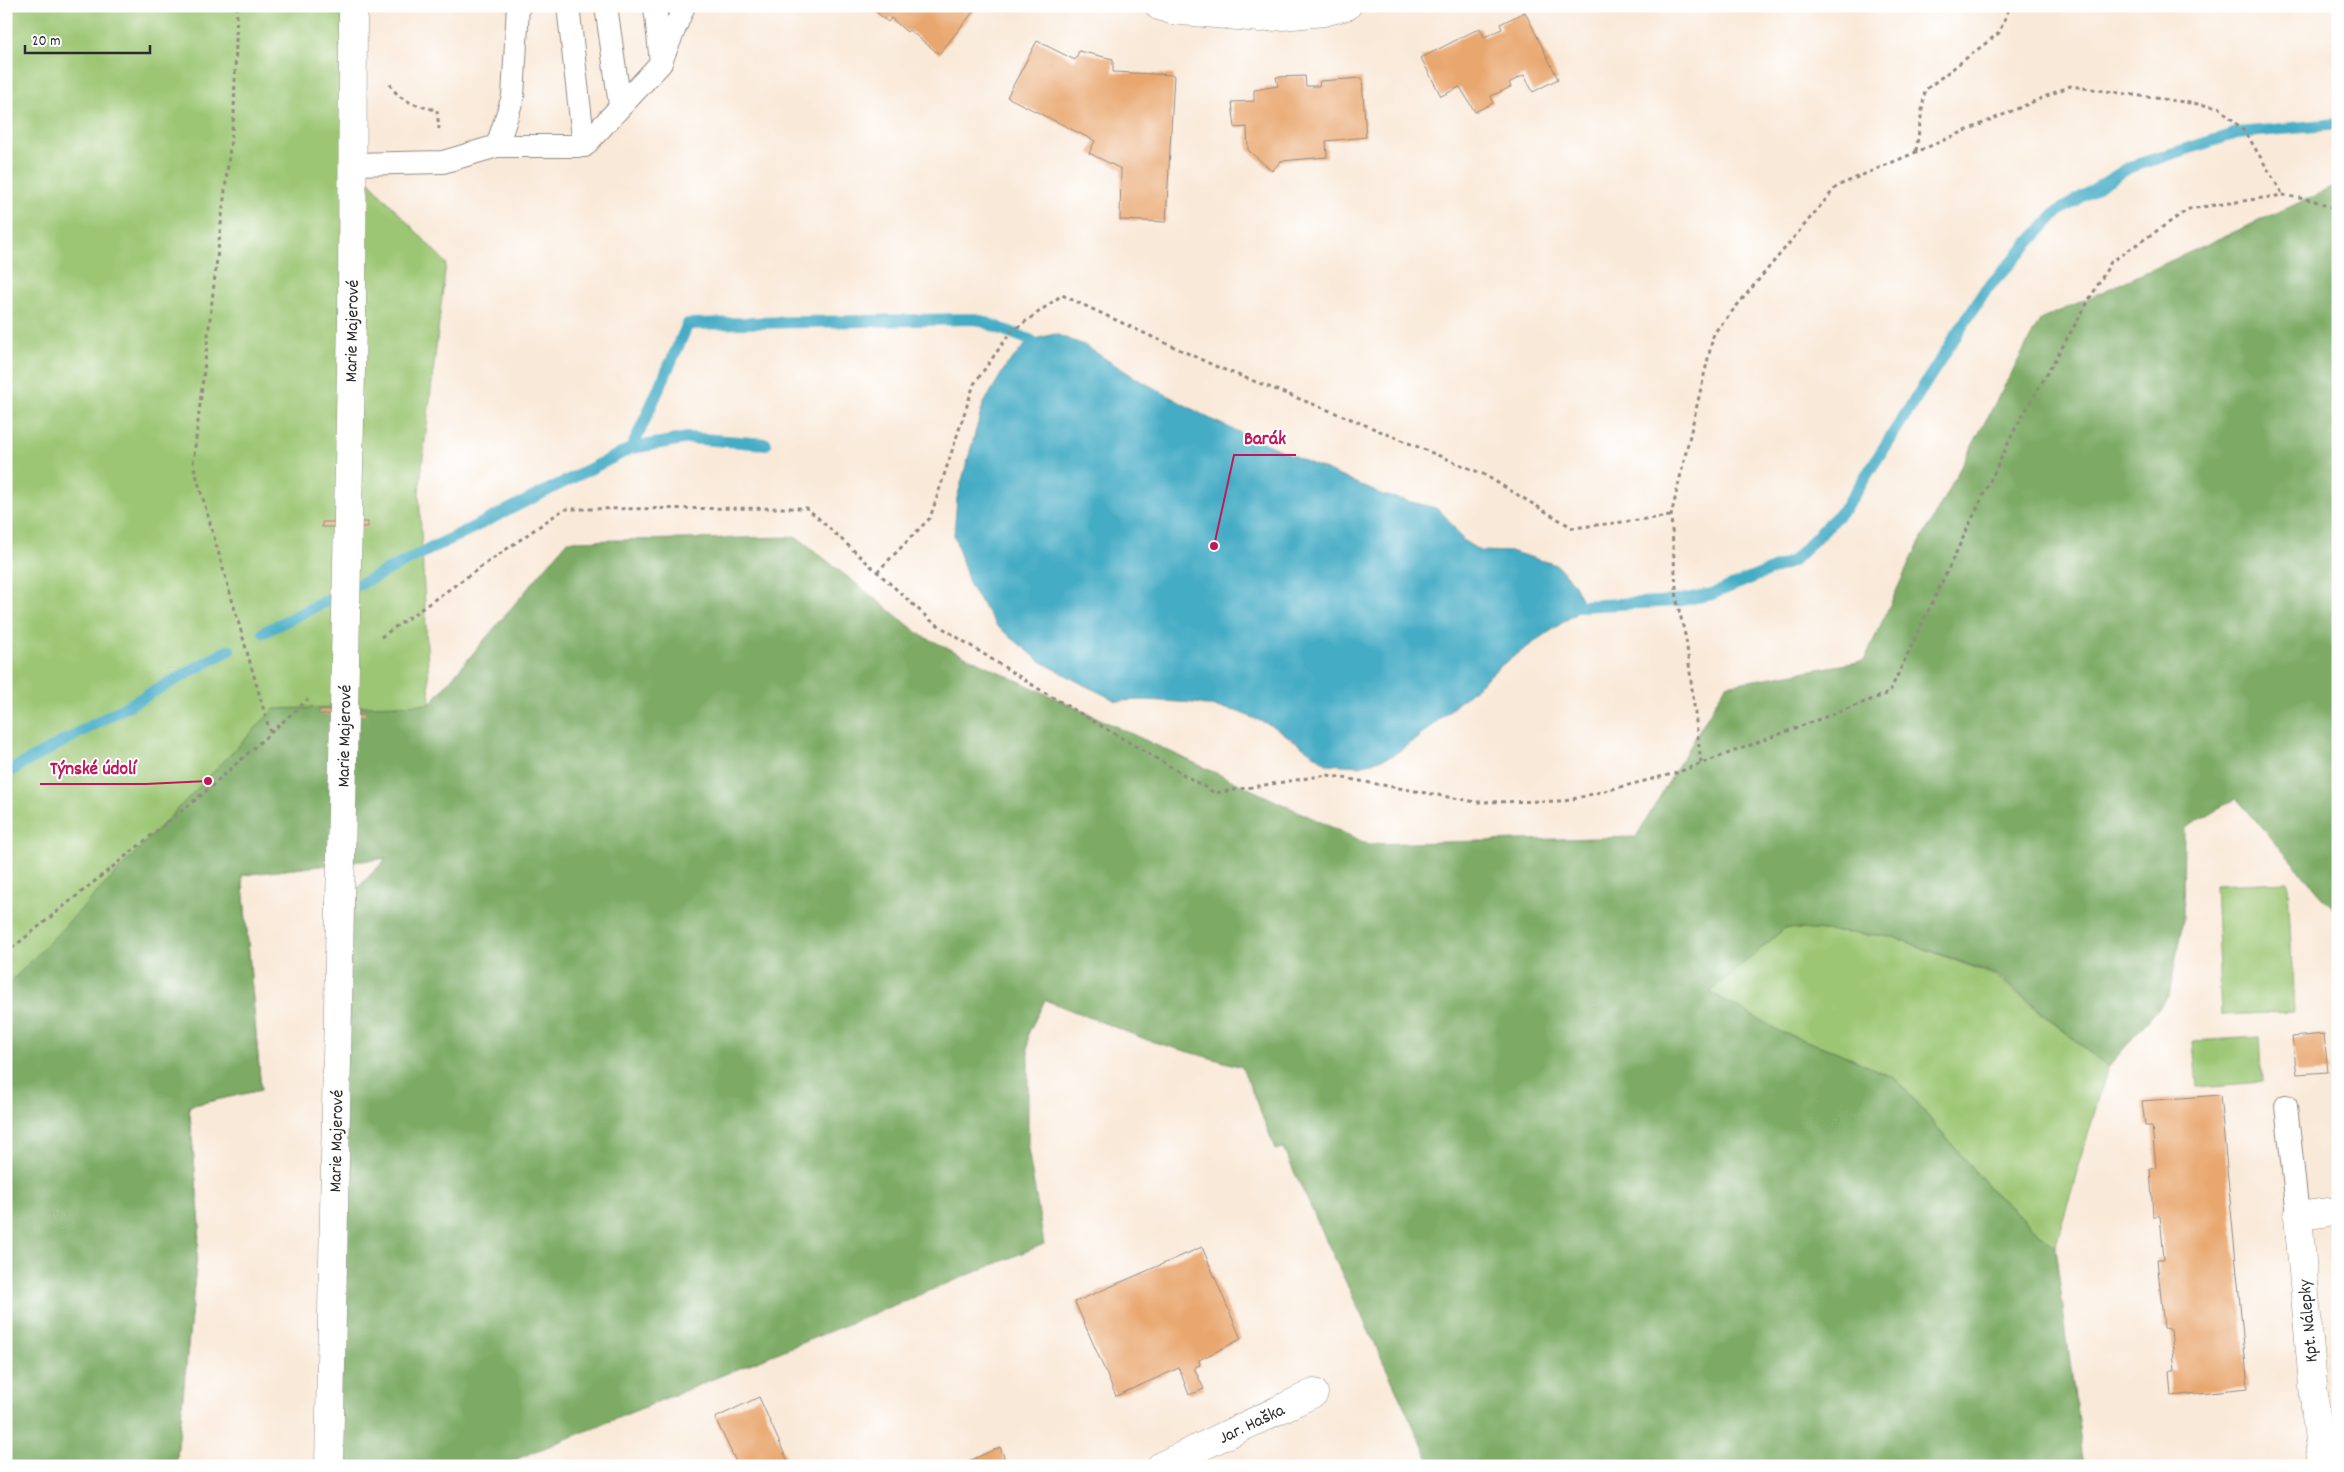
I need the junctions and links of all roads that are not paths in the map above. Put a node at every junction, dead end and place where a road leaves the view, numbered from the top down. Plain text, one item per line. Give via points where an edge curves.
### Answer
1 (353, 6) edge
2 (518, 6) edge
3 (568, 6) edge
4 (606, 6) edge
5 (656, 6) edge
6 (684, 6) edge
7 (1159, 6) edge
8 (1347, 6) edge
9 (661, 63) junction
10 (620, 105) junction
11 (497, 146) junction
12 (584, 146) junction
13 (352, 164) junction
14 (2286, 1106) dead end
15 (2338, 1211) edge
16 (2298, 1216) junction
17 (1314, 1393) dead end
18 (329, 1466) edge
19 (1161, 1466) edge
20 (2322, 1466) edge

1 - 13 street, Marie Majerové
2 - 11 lane via 513,97
3 - 12 lane
4 - 10 lane
5 - 9 lane
6 - 9 lane
7 - 8 street via 1171,10 1260,18 1324,12
9 - 10 lane
10 - 12 lane
11 - 12 lane
11 - 13 lane via 443,162
13 - 18 street, Marie Majerové, bridge via 352,320
14 - 16 lane
15 - 16 street
16 - 20 street, Kpt. Nálepky
17 - 19 street, Jar. Haška

